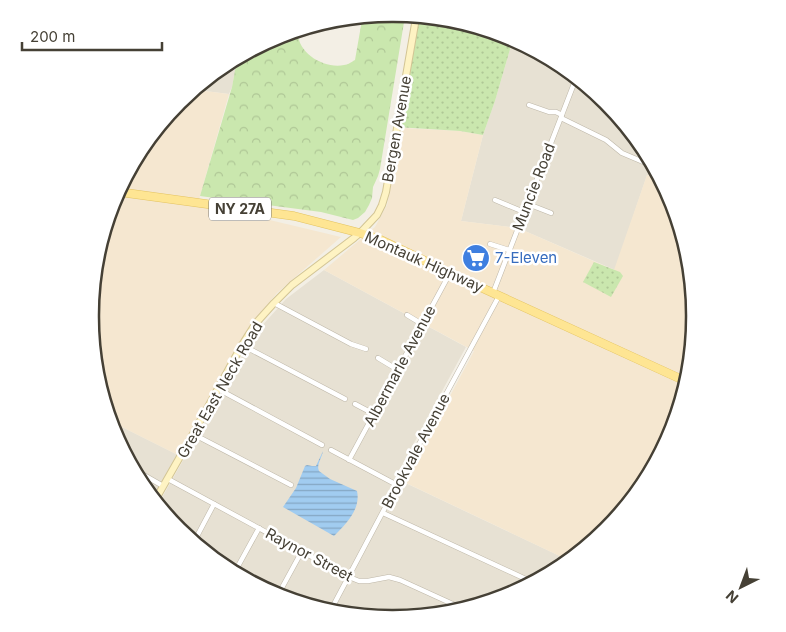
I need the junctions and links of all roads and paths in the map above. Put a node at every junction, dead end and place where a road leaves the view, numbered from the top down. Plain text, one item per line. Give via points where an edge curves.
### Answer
1 (415, 23) edge
2 (574, 84) edge
3 (529, 105) dead end
4 (561, 116) junction
5 (643, 162) edge
6 (127, 193) edge
7 (494, 200) dead end
8 (528, 204) junction
9 (524, 212) junction
10 (551, 213) dead end
11 (360, 232) junction
12 (490, 244) dead end
13 (509, 250) junction
14 (450, 273) junction
15 (496, 294) junction
16 (274, 303) junction
17 (407, 315) dead end
18 (422, 324) junction
19 (242, 345) junction
20 (366, 349) dead end
21 (378, 358) dead end
22 (398, 370) junction
23 (679, 379) edge
24 (218, 389) junction
25 (345, 399) dead end
26 (355, 404) dead end
27 (374, 414) junction
28 (193, 434) junction
29 (322, 445) dead end
30 (331, 450) dead end
31 (349, 460) junction
32 (148, 477) edge
33 (168, 479) junction
34 (291, 485) dead end
35 (397, 485) junction
36 (163, 486) junction
37 (159, 493) edge
38 (214, 504) junction
39 (383, 513) junction
40 (259, 528) junction
41 (197, 535) edge
42 (302, 551) junction
43 (238, 565) edge
44 (349, 577) junction
45 (524, 578) edge
46 (282, 587) edge
47 (334, 604) edge
48 (452, 604) edge

1 - 11 main road, Bergen Avenue via 386,192 377,215
2 - 4 street, Muncie Road
3 - 4 street
4 - 5 street via 606,140 622,154
4 - 8 street, Muncie Road
6 - 11 main road, Montauk Highway / NY 27A via 294,216
7 - 9 street
8 - 9 street, Muncie Road
8 - 10 street
9 - 13 street, Muncie Road
11 - 14 main road, Montauk Highway / NY 27A
11 - 16 main road, Great East Neck Road
12 - 13 street
13 - 15 street, Muncie Road
14 - 15 main road, Montauk Highway / NY 27A
14 - 18 street, Albermarle Avenue
15 - 23 main road, Montauk Highway / NY 27A
15 - 35 street, Brookvale Avenue
16 - 19 main road, Great East Neck Road
16 - 20 street
17 - 18 street
18 - 22 street, Albermarle Avenue
19 - 24 main road, Great East Neck Road
19 - 25 street
21 - 22 street
22 - 27 street, Albermarle Avenue
24 - 28 main road, Great East Neck Road
24 - 29 street
26 - 27 street
27 - 31 street, Albermarle Avenue
28 - 33 main road, Great East Neck Road
28 - 34 street
30 - 31 street
31 - 35 street
32 - 36 street
33 - 36 main road, Great East Neck Road
33 - 38 street, Raynor Street
35 - 39 street, Brookvale Avenue
36 - 37 main road, Great East Neck Road
38 - 40 street, Raynor Street
38 - 41 street
39 - 44 street, Brookvale Avenue
39 - 45 street
40 - 42 street, Raynor Street
40 - 43 street
42 - 44 street, Raynor Street
42 - 46 street
44 - 47 street, Brookvale Avenue
44 - 48 street, Raynor Street via 359,581 389,577

